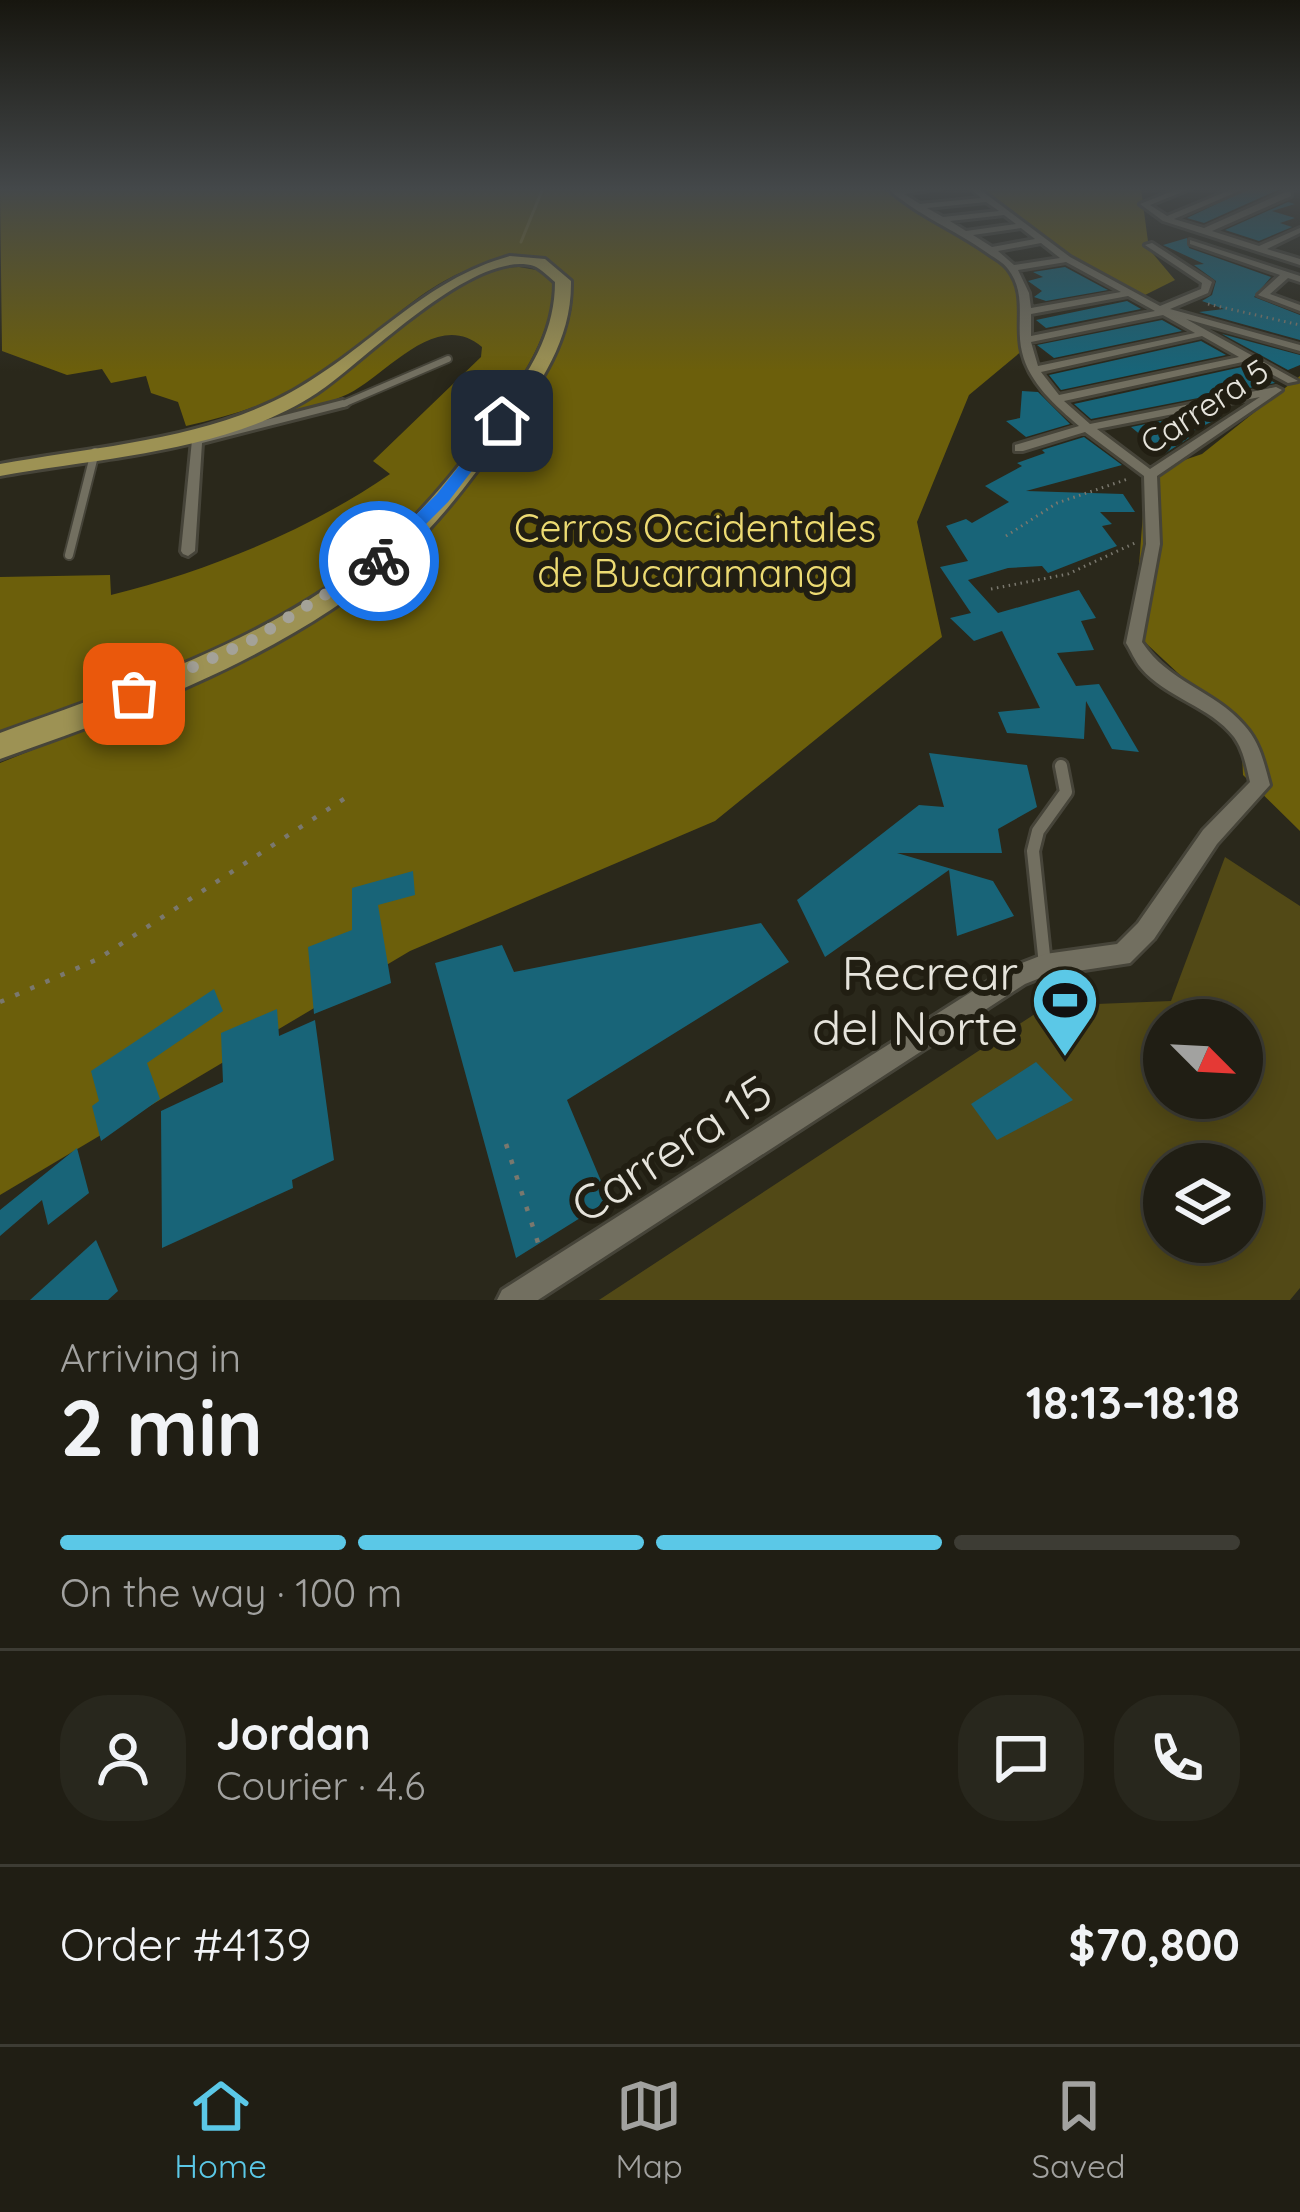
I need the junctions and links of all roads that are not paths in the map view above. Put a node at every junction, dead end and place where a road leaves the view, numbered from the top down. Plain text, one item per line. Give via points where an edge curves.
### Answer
1 (996, 249) edge
2 (1052, 249) edge
3 (1155, 249) edge
4 (1212, 249) edge
5 (1259, 249) edge
6 (988, 250) joint
7 (1067, 259) junction
8 (1300, 262) edge
9 (1012, 268) junction
10 (1286, 275) junction
11 (1300, 279) edge
12 (1131, 293) junction
13 (1300, 308) edge
14 (1165, 310) junction
15 (1030, 311) junction
16 (1198, 334) junction
17 (1029, 339) junction
18 (1300, 348) edge
19 (448, 358) dead end
20 (1244, 359) junction
21 (1037, 369) junction
22 (1296, 379) edge
23 (1276, 391) junction
24 (1056, 399) junction
25 (343, 404) joint
26 (1086, 428) junction
27 (197, 437) junction
28 (1018, 448) dead end
29 (95, 452) junction
30 (0, 470) edge
31 (1150, 475) junction
32 (188, 550) dead end
33 (69, 555) dead end
34 (0, 746) edge
35 (1061, 766) dead end
36 (1046, 965) junction
37 (512, 1300) edge

1 - 6 street
2 - 7 street
3 - 14 street via 1207,282 1192,300
4 - 10 street
5 - 8 street
6 - 9 street
7 - 9 street
7 - 12 street
9 - 15 street
10 - 11 street
10 - 13 street via 1265,298
12 - 14 street
12 - 15 street
14 - 16 street
14 - 17 street
14 - 18 street
15 - 17 street
16 - 20 street
16 - 21 street
17 - 21 street
19 - 25 lane
20 - 22 street
20 - 24 street
21 - 24 street
22 - 23 street, Carrera 5
23 - 26 street
23 - 31 street, Carrera 5
24 - 26 street
25 - 27 street
26 - 28 street
26 - 31 street
27 - 29 main road
27 - 32 street
27 - 34 main road via 309,391 399,316 484,268 530,263 563,281 561,318 542,365 443,498 391,552 252,640
29 - 30 main road
29 - 33 lane
31 - 36 street, Carrera 15 via 1154,536 1134,643 1238,726 1257,754 1260,785 1210,837 1122,955
35 - 36 lane via 1066,792 1033,851
36 - 37 street, Carrera 15 via 1017,976

